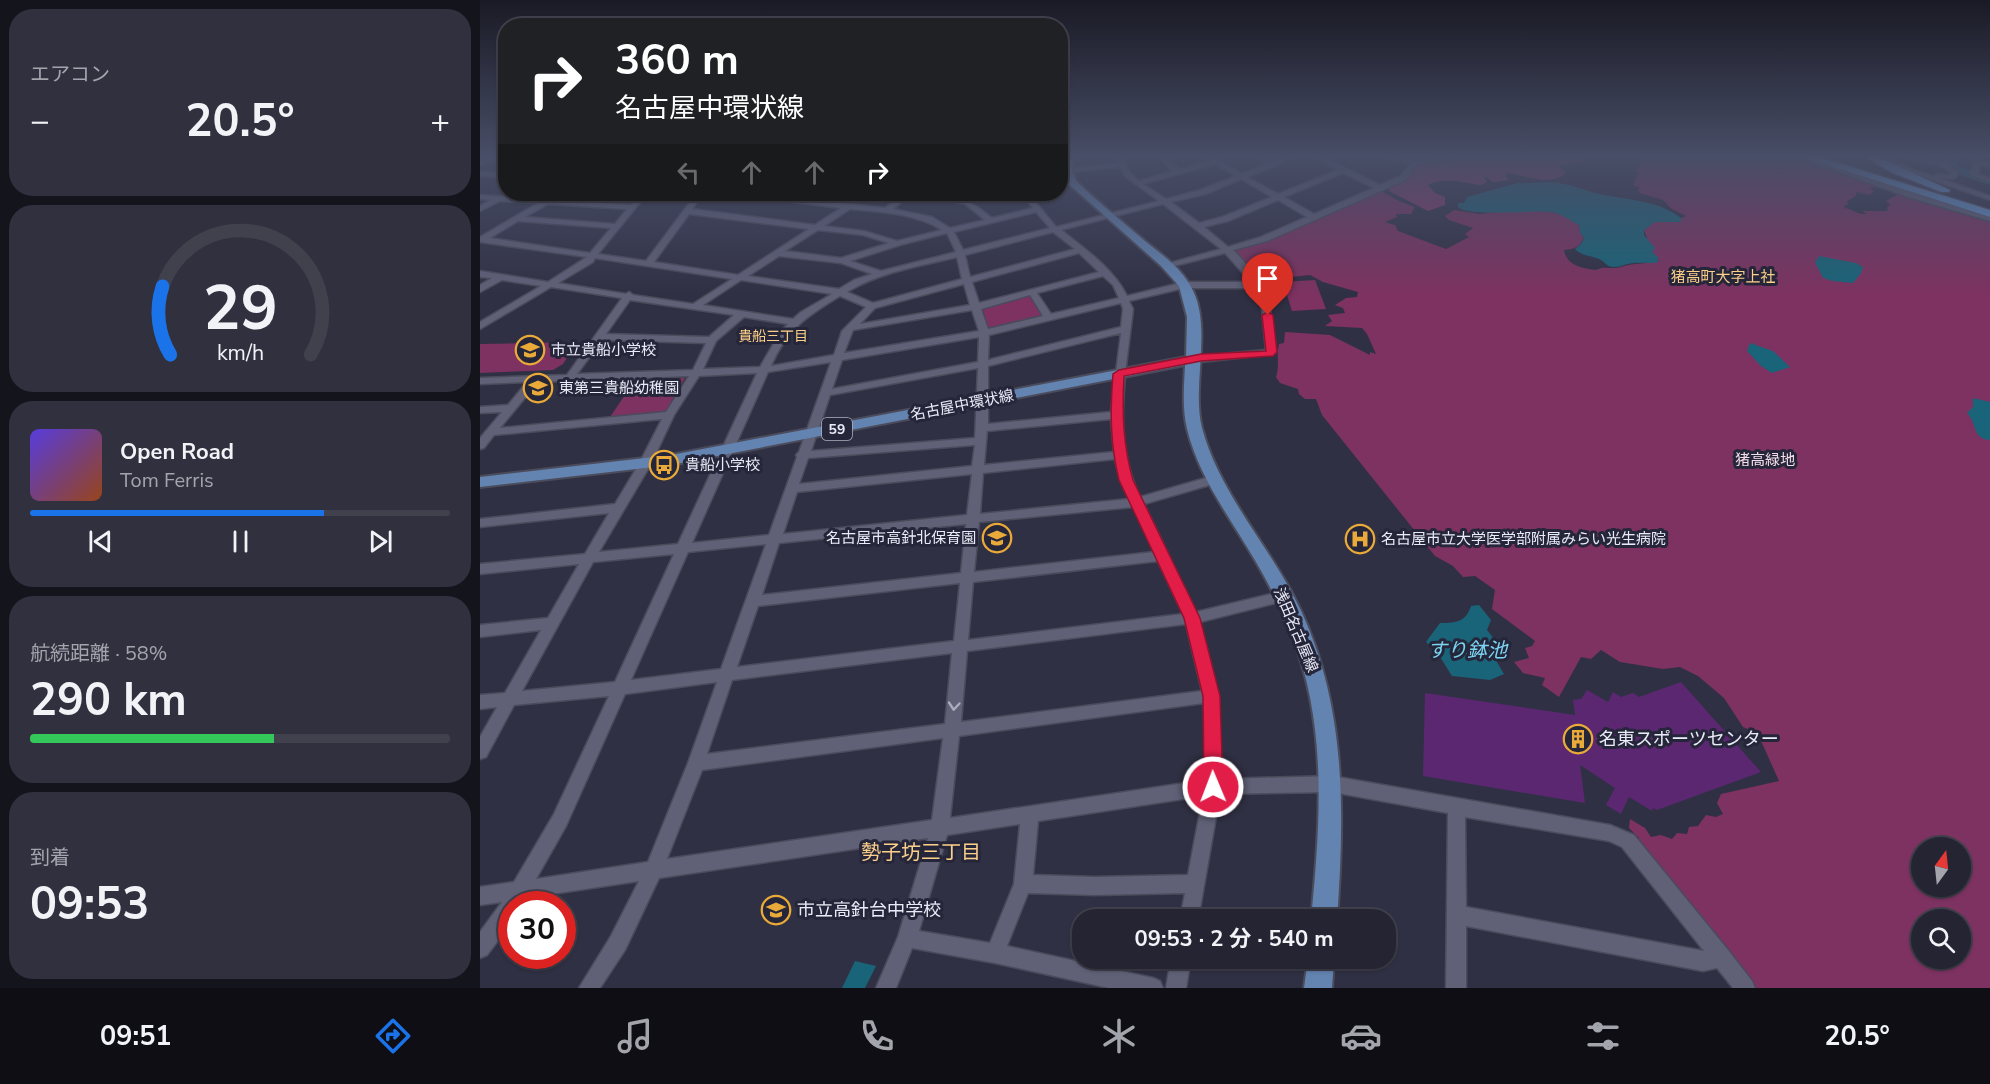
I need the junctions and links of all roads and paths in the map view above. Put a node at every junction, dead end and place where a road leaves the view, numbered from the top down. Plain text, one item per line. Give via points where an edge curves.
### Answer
1 (543, 203) edge
2 (577, 203) edge
3 (636, 203) edge
4 (692, 203) edge
5 (830, 203) edge
6 (896, 203) edge
7 (969, 203) edge
8 (1033, 203) edge
9 (1095, 203) edge
10 (1161, 203) edge
11 (1166, 203) edge
12 (1263, 203) edge
13 (1288, 203) edge
14 (1345, 203) edge
15 (1951, 203) edge
16 (1953, 203) edge
17 (1956, 203) edge
18 (849, 206) junction
19 (633, 207) junction
20 (1038, 209) junction
21 (686, 211) junction
22 (886, 211) junction
23 (1990, 215) edge
24 (1111, 216) junction
25 (1312, 217) junction
26 (516, 219) junction
27 (990, 220) junction
28 (617, 226) junction
29 (1197, 226) junction
30 (817, 228) junction
31 (1055, 230) junction
32 (949, 231) junction
33 (481, 240) edge
34 (897, 243) junction
35 (1081, 250) junction
36 (1226, 250) junction
37 (777, 253) junction
38 (961, 254) junction
39 (592, 256) junction
40 (842, 261) junction
41 (648, 264) junction
42 (1169, 266) junction
43 (1104, 273) junction
44 (480, 274) edge
45 (881, 274) junction
46 (501, 277) junction
47 (738, 278) junction
48 (967, 281) junction
49 (550, 284) junction
50 (1184, 285) junction
51 (1257, 285) junction
52 (480, 289) edge
53 (839, 292) junction
54 (1032, 292) junction
55 (629, 295) junction
56 (1125, 299) junction
57 (696, 306) junction
58 (872, 306) junction
59 (975, 308) junction
60 (743, 313) junction
61 (1048, 317) junction
62 (795, 322) junction
63 (480, 326) edge
64 (850, 328) junction
65 (1126, 329) junction
66 (984, 333) junction
67 (599, 337) junction
68 (712, 340) junction
69 (838, 357) junction
70 (1191, 360) junction
71 (984, 364) junction
72 (763, 370) junction
73 (696, 373) junction
74 (1119, 374) junction
75 (570, 377) junction
76 (536, 378) junction
77 (480, 381) edge
78 (826, 393) junction
79 (984, 401) junction
80 (511, 408) junction
81 (480, 410) edge
82 (669, 415) junction
83 (1116, 415) junction
84 (982, 428) junction
85 (491, 432) junction
86 (809, 435) junction
87 (980, 441) junction
88 (480, 445) edge
89 (727, 450) junction
90 (802, 455) junction
91 (1120, 455) junction
92 (645, 464) junction
93 (977, 470) junction
94 (1216, 479) junction
95 (480, 482) edge
96 (791, 489) junction
97 (1136, 502) junction
98 (618, 508) junction
99 (972, 519) junction
100 (480, 523) edge
101 (775, 539) junction
102 (684, 549) junction
103 (1162, 556) junction
104 (588, 559) junction
105 (480, 569) edge
106 (966, 576) junction
107 (1284, 596) junction
108 (752, 601) junction
109 (1192, 618) junction
110 (552, 623) junction
111 (480, 631) edge
112 (960, 648) junction
113 (725, 675) junction
114 (620, 688) junction
115 (1212, 696) junction
116 (509, 698) junction
117 (480, 702) edge
118 (952, 731) junction
119 (480, 752) edge
120 (696, 763) junction
121 (1332, 784) junction
122 (1213, 787) junction
123 (1457, 807) junction
124 (1030, 814) junction
125 (940, 828) junction
126 (654, 870) junction
127 (1023, 884) junction
128 (1195, 884) junction
129 (520, 889) junction
130 (480, 896) edge
131 (1191, 909) edge
132 (1325, 909) edge
133 (1457, 915) junction
134 (907, 938) junction
135 (480, 948) edge
136 (995, 952) junction
137 (1721, 957) junction
138 (1180, 969) edge
139 (1320, 969) edge
140 (589, 988) edge
141 (886, 988) edge
142 (1153, 988) edge
143 (1176, 988) edge
144 (1318, 988) edge
145 (1456, 988) edge
146 (1745, 988) edge

1 - 26 street
2 - 19 street
3 - 19 street
4 - 21 street
5 - 18 street
6 - 22 street
7 - 27 street
8 - 20 street
9 - 24 main road
10 - 24 street
11 - 29 street
12 - 29 street
13 - 25 street
14 - 25 street
15 - 23 street
16 - 23 highway
17 - 23 highway
18 - 22 street
18 - 30 street
19 - 28 street
20 - 27 street
20 - 31 street
21 - 30 street
21 - 41 street
22 - 32 street via 929,219
24 - 31 street
24 - 42 main road
25 - 36 street via 1264,239
26 - 28 street
26 - 33 street
27 - 32 street
28 - 39 street
29 - 36 street
30 - 34 street
30 - 37 street
31 - 35 street
31 - 38 street
32 - 34 street
32 - 38 street
33 - 39 street
34 - 40 street
35 - 43 street
35 - 48 street
36 - 42 street
36 - 51 street
37 - 40 street
37 - 47 street
38 - 45 street
38 - 48 street
39 - 41 street
39 - 49 street
40 - 45 street
41 - 47 street
42 - 50 main road
43 - 54 street
43 - 56 street via 1117,284
44 - 46 street
45 - 53 street
46 - 49 street
46 - 52 street
47 - 53 street
47 - 57 street
48 - 58 street
48 - 59 street
49 - 55 street
49 - 63 street
50 - 51 street
50 - 56 street
50 - 70 main road via 1192,305
51 - 70 street via 1266,309 1271,352
53 - 58 street
53 - 62 street
54 - 59 street
54 - 61 street
55 - 57 street
55 - 67 street
56 - 61 street
56 - 65 street
57 - 60 street
58 - 64 street
59 - 64 street
59 - 66 street
60 - 62 street
60 - 68 street
61 - 66 street
62 - 72 street
64 - 69 street
65 - 71 street
65 - 74 street
66 - 69 street
66 - 71 street
67 - 68 street
67 - 75 street
68 - 73 street
69 - 72 street
69 - 78 street
70 - 74 main road, 名古屋中環状線 / 59
70 - 94 main road, 浅田名古屋線 via 1190,402 1195,429
71 - 78 street
71 - 79 street
72 - 73 street
72 - 89 street
73 - 75 street
73 - 82 street
74 - 79 main road, 名古屋中環状線 / 59
74 - 83 street
75 - 76 street
76 - 77 street
76 - 80 street
78 - 86 street
79 - 84 street
79 - 86 main road, 名古屋中環状線 / 59
80 - 81 street
80 - 85 street
82 - 85 street
82 - 92 street
83 - 84 street
83 - 91 street
84 - 87 street
85 - 88 street
86 - 89 main road, 名古屋中環状線 / 59
86 - 90 street
87 - 90 street
87 - 93 street
89 - 92 main road, 名古屋中環状線 / 59
89 - 102 street
90 - 96 street
91 - 93 street
91 - 97 street
92 - 95 main road, 名古屋中環状線 / 59
92 - 98 street
93 - 96 street
93 - 99 street
94 - 97 street
94 - 107 main road, 浅田名古屋線
96 - 101 street
97 - 99 street
97 - 103 street
98 - 100 street
98 - 104 street
99 - 101 street
99 - 106 street
101 - 102 street
101 - 108 street
102 - 104 street
102 - 114 street
103 - 106 street
103 - 109 street
104 - 105 street
104 - 110 street
106 - 108 street
106 - 112 street
107 - 109 street
107 - 121 main road, 浅田名古屋線 via 1319,685 1327,721
108 - 113 street
109 - 112 street
109 - 115 street
110 - 111 street
110 - 116 street
112 - 113 street
112 -> 118 street
113 - 114 street
113 - 120 street
114 - 116 street
114 - 129 street via 560,820
115 - 118 street
115 - 122 street
116 - 117 street
116 - 119 street
118 - 120 street
118 - 125 street
120 - 126 street
121 - 122 street
121 - 123 street
121 - 132 main road, 浅田名古屋線 via 1332,841
122 - 124 street
122 - 128 street
123 - 133 street
123 - 137 street via 1610,833 1628,841
124 - 125 street
124 - 127 street
125 - 126 street
125 - 134 street
126 - 129 street
126 - 140 street via 618,943
127 - 128 street
127 - 136 street
128 - 131 street
129 - 130 street
129 - 135 street
133 - 137 street via 1703,961
133 - 145 street
134 - 136 street
134 - 141 street
136 - 142 street
137 - 146 street
138 - 143 street
139 - 144 main road

